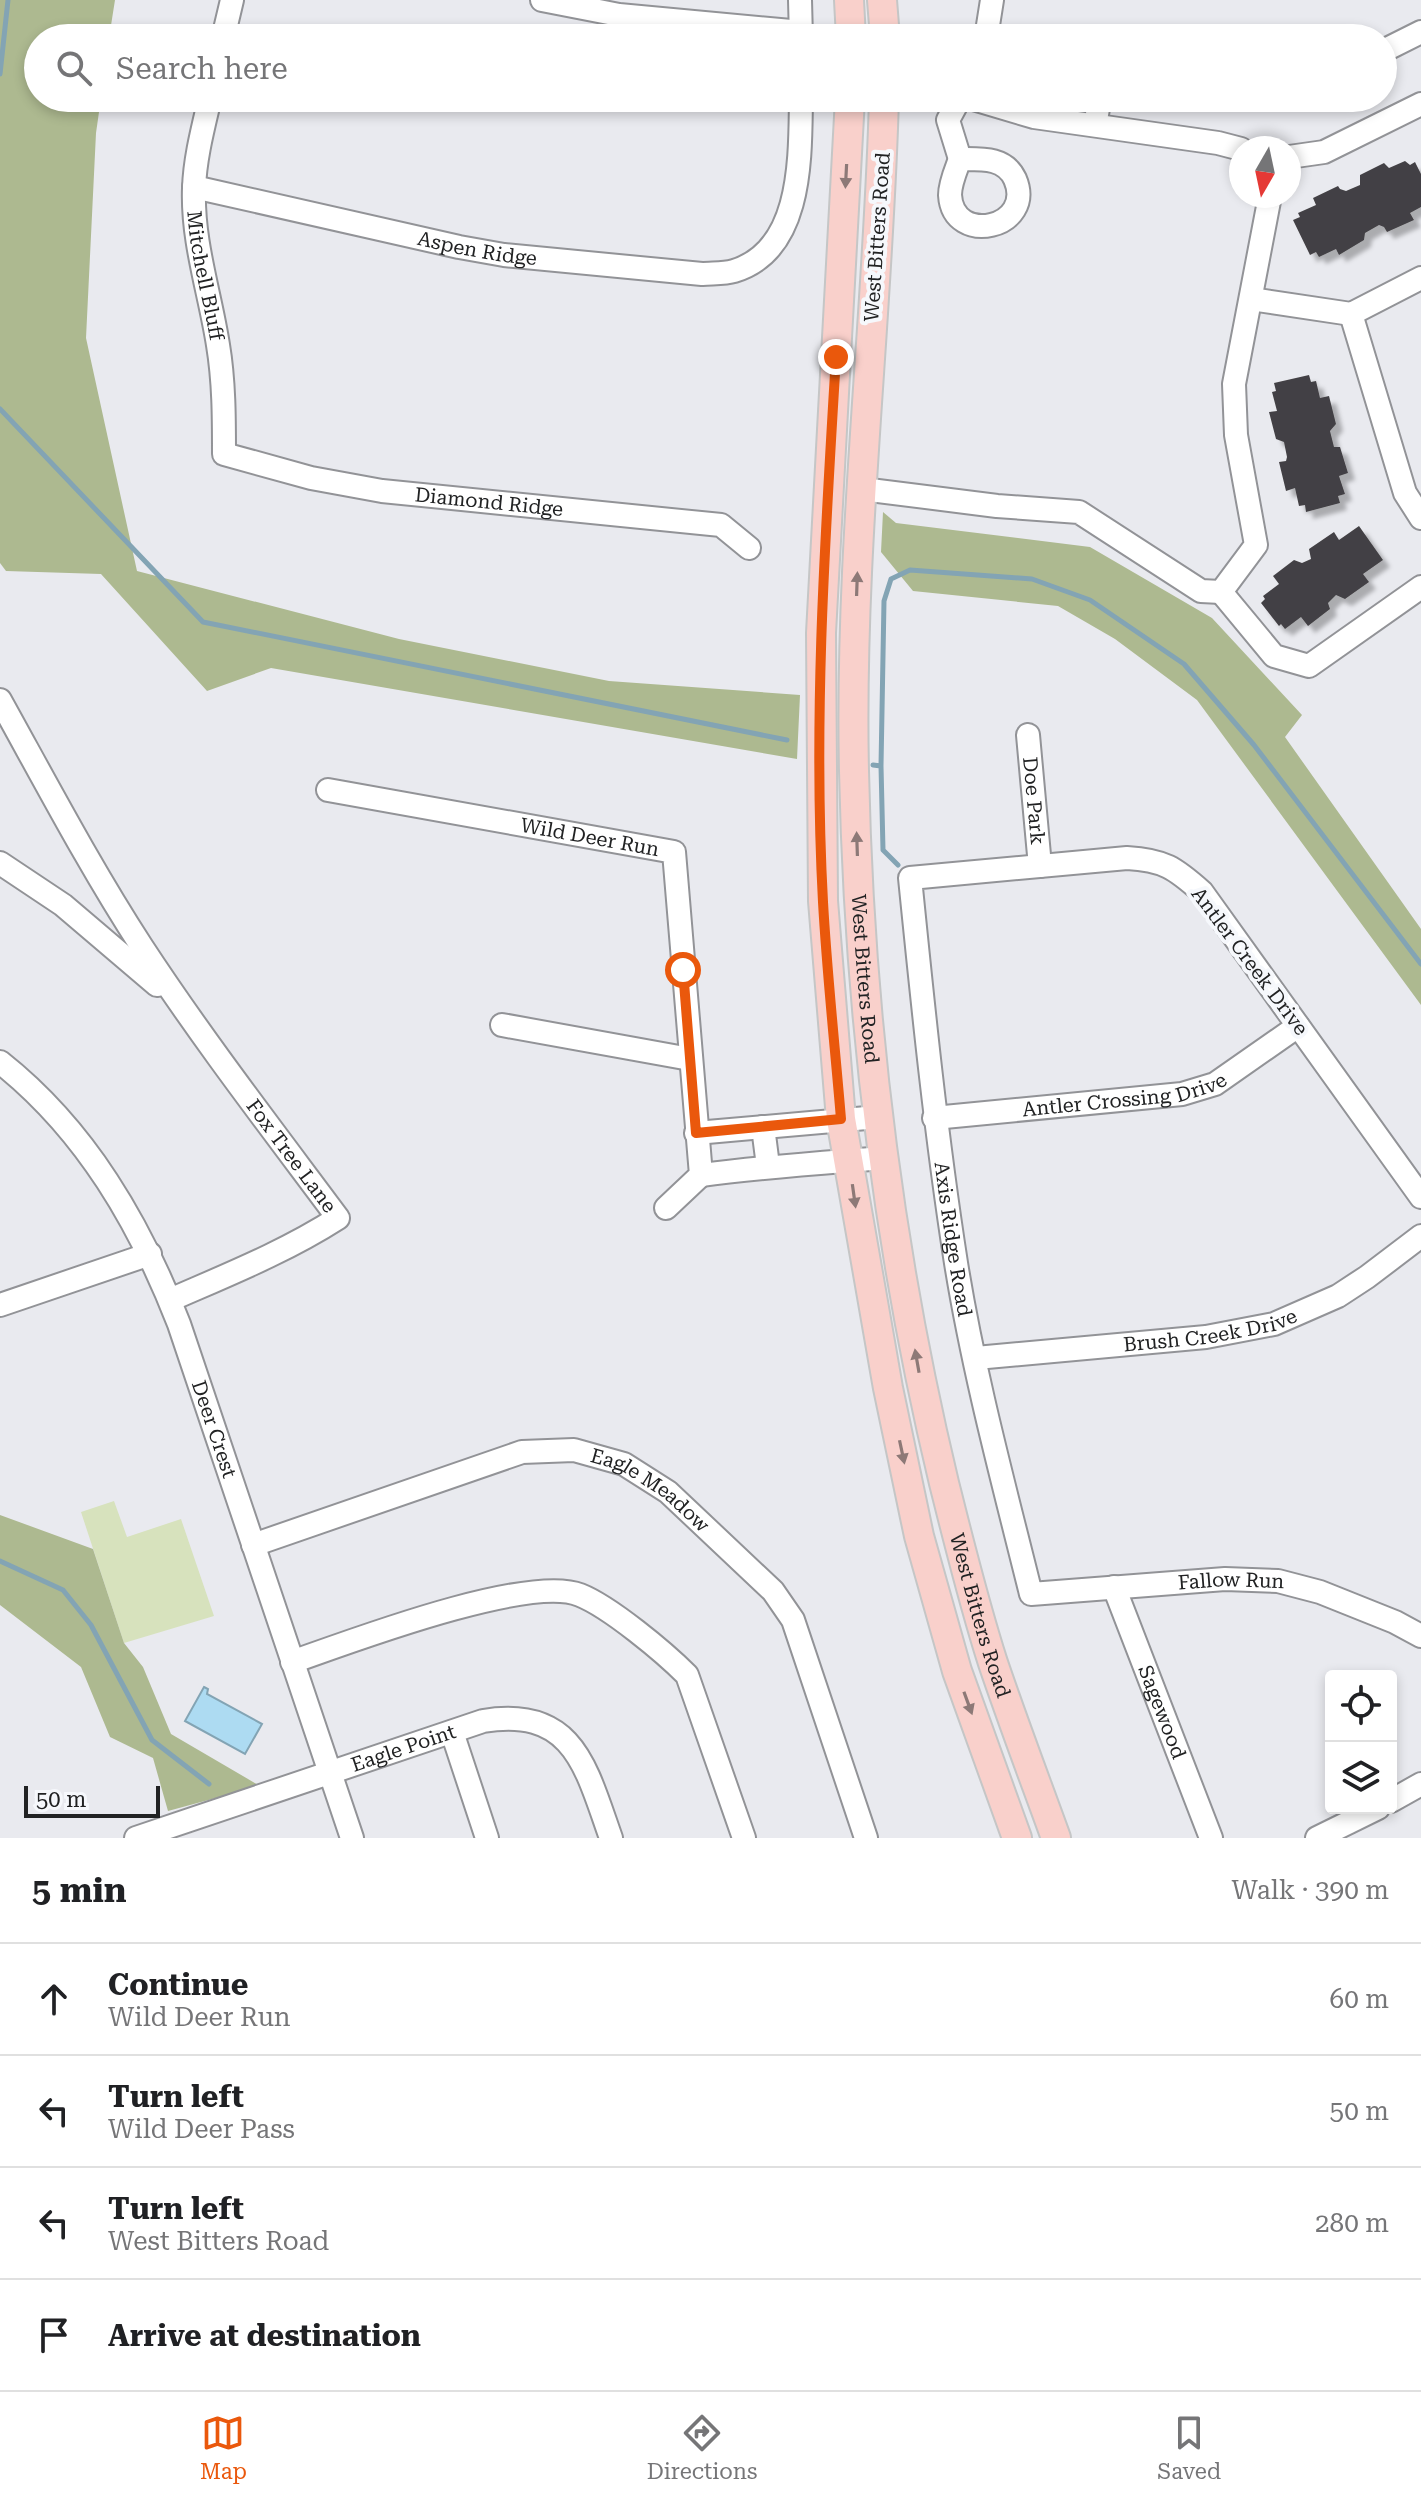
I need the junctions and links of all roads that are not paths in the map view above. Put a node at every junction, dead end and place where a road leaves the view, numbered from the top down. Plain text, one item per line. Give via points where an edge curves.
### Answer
1 (232, 0) edge
2 (542, 0) edge
3 (800, 0) edge
4 (849, 0) edge
5 (882, 0) edge
6 (992, 0) edge
7 (226, 24) edge
8 (701, 24) edge
9 (801, 24) edge
10 (850, 24) edge
11 (884, 24) edge
12 (988, 24) edge
13 (1421, 32) edge
14 (1397, 44) edge
15 (1421, 104) edge
16 (207, 112) edge
17 (800, 112) edge
18 (849, 112) edge
19 (883, 112) edge
20 (952, 112) edge
21 (1017, 112) edge
22 (1097, 112) edge
23 (1095, 125) junction
24 (1229, 146) edge
25 (1301, 155) edge
26 (960, 159) dead end
27 (194, 187) junction
28 (1268, 208) edge
29 (1421, 278) edge
30 (1251, 299) junction
31 (1351, 314) junction
32 (224, 454) joint
33 (862, 489) junction
34 (1421, 518) edge
35 (749, 548) dead end
36 (1421, 587) edge
37 (1221, 592) junction
38 (821, 633) junction
39 (855, 636) junction
40 (0, 700) edge
41 (1028, 735) dead end
42 (328, 790) dead end
43 (0, 863) edge
44 (1040, 866) junction
45 (910, 878) joint
46 (191, 1019) junction
47 (502, 1025) dead end
48 (1298, 1026) junction
49 (690, 1059) junction
50 (0, 1062) edge
51 (878, 1117) junction
52 (934, 1118) junction
53 (841, 1119) junction
54 (763, 1127) junction
55 (696, 1133) junction
56 (883, 1158) junction
57 (849, 1161) junction
58 (768, 1166) junction
59 (701, 1175) junction
60 (1421, 1197) edge
61 (666, 1208) dead end
62 (1421, 1236) edge
63 (150, 1254) junction
64 (170, 1300) junction
65 (0, 1305) edge
66 (976, 1358) junction
67 (253, 1545) junction
68 (1114, 1587) junction
69 (1031, 1594) joint
70 (1421, 1636) edge
71 (292, 1662) junction
72 (452, 1732) junction
73 (329, 1773) junction
74 (1421, 1784) edge
75 (1397, 1798) edge
76 (1366, 1814) edge
77 (136, 1838) edge
78 (352, 1838) edge
79 (487, 1838) edge
80 (611, 1838) edge
81 (744, 1838) edge
82 (866, 1838) edge
83 (1017, 1838) edge
84 (1056, 1838) edge
85 (1211, 1838) edge
86 (1317, 1838) edge

1 - 7 street
2 - 8 street
3 - 9 street
4 - 10 main road
5 - 11 main road
6 - 12 street
13 - 14 street
15 - 25 street via 1324,152
16 - 27 street, Mitchell Bluff
17 - 27 street, Aspen Ridge via 785,228 764,255 733,271 702,274 504,255
18 -> 38 main road, West Bitters Road
19 - 33 main road, West Bitters Road
20 - 26 street via 948,120
21 - 23 street
22 - 23 street
23 - 24 street
27 - 32 street, Mitchell Bluff via 197,242 224,389
28 - 30 street
29 - 31 street
30 - 31 street
30 - 37 street via 1234,384 1236,435 1256,545
31 - 34 street via 1405,493
32 - 35 street, Diamond Ridge via 382,491 721,525
33 - 37 street via 1079,512 1201,591
39 -> 33 main road, West Bitters Road
36 - 37 street via 1309,666 1274,656
38 - 39 main road
38 - 53 main road, West Bitters Road via 823,901
51 -> 39 main road, West Bitters Road via 858,888
40 - 46 street, Fox Tree Lane via 93,868
41 - 44 street, Doe Park
42 - 49 street, Wild Deer Run via 674,852
43 - 46 street, Fox Tree Lane via 112,944
44 - 45 street, Antler Creek Drive
44 - 48 street, Antler Creek Drive via 1127,858 1152,859 1176,869 1202,892
45 - 52 street, Axis Ridge Road
46 - 64 street, Fox Tree Lane via 338,1218 275,1254
47 - 49 street
48 - 52 street, Antler Crossing Drive via 1215,1084 1182,1094
48 - 60 street, Antler Creek Drive
49 - 55 street, Wild Deer Run
50 - 63 street, Deer Crest via 56,1115 95,1162
51 - 53 street
51 - 56 main road, West Bitters Road
52 - 66 street, Axis Ridge Road
53 - 54 street
53 - 57 main road, West Bitters Road
54 - 55 street
54 - 58 street
55 - 59 street, Wild Deer Run
56 - 57 street
84 -> 56 main road, West Bitters Road via 992,1660 955,1527 923,1394
57 - 58 street
57 -> 83 main road, West Bitters Road via 919,1536 957,1671
58 - 59 street
59 - 61 street
62 - 66 street, Brush Creek Drive via 1338,1296 1274,1324 1206,1337
63 - 64 street, Deer Crest
63 - 65 street
64 - 67 street, Deer Crest
66 - 69 street, Axis Ridge Road
67 - 71 street, Deer Crest
67 - 82 street, Eagle Meadow via 522,1452 574,1450 624,1464 668,1492 773,1591 793,1620
68 - 69 street, Fallow Run
68 - 70 street, Fallow Run via 1278,1581 1320,1592
68 - 85 street, Sagewood
71 - 73 street, Deer Crest
71 - 81 street via 491,1600 543,1590 579,1594 687,1675
72 - 73 street, Eagle Point
72 - 79 street
72 - 80 street, Eagle Point via 508,1717 557,1732 581,1758
73 - 77 street, Eagle Point
73 - 78 street, Deer Crest
74 - 75 street
76 - 86 street

